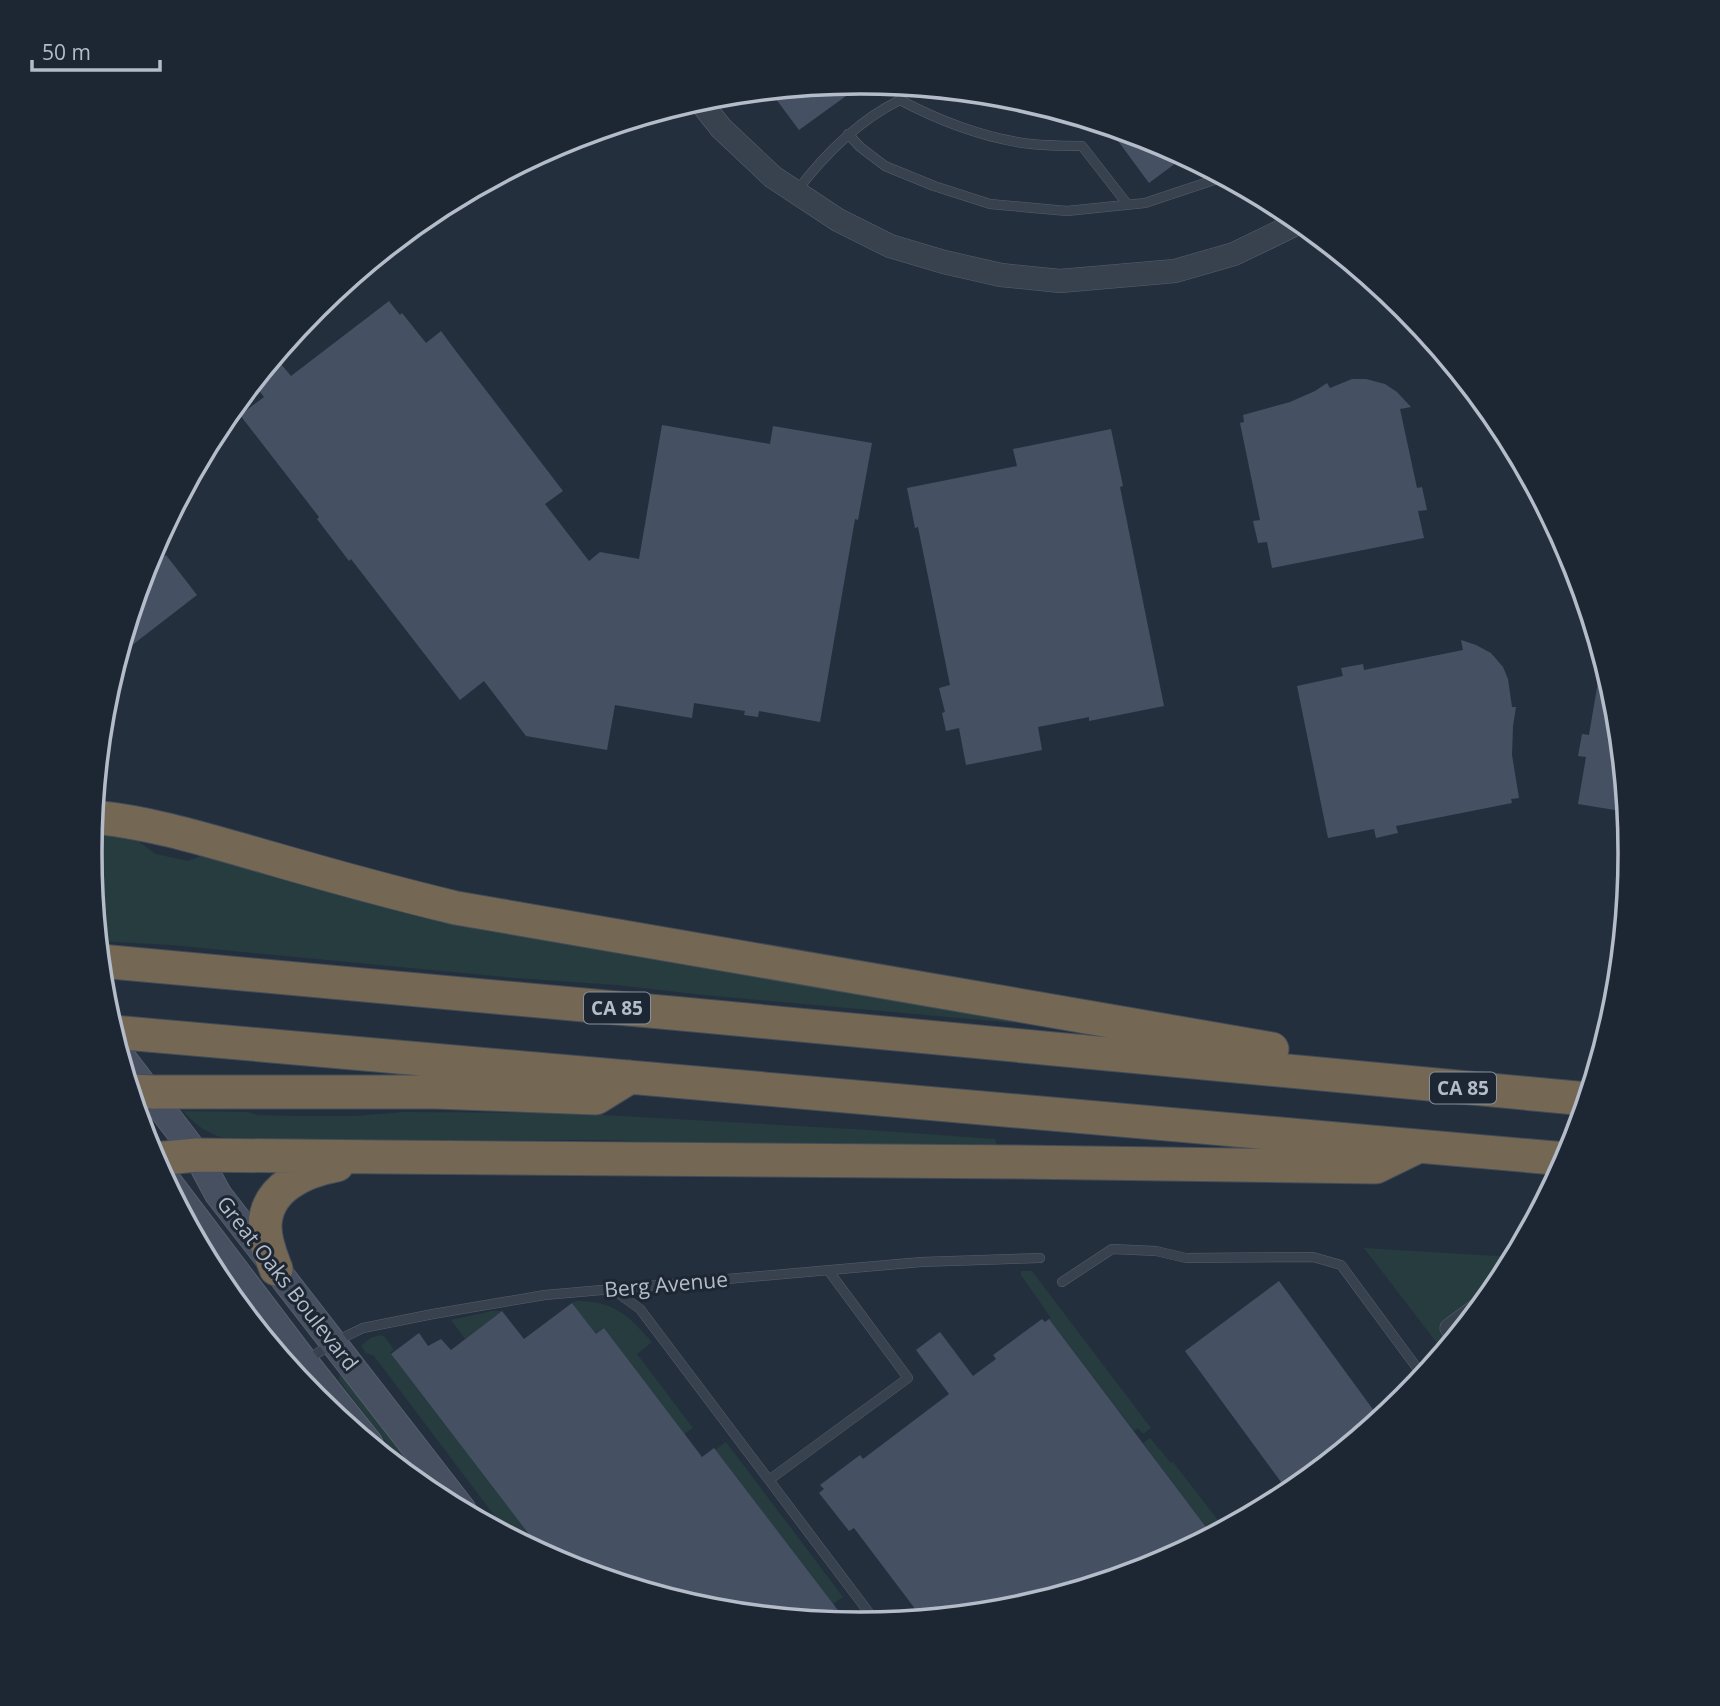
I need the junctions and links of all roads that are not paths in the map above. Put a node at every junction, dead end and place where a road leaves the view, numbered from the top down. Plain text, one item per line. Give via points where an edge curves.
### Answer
1 (707, 110) edge
2 (848, 134) junction
3 (1211, 181) edge
4 (796, 192) junction
5 (1128, 205) junction
6 (1289, 227) edge
7 (103, 818) edge
8 (110, 962) edge
9 (123, 1033) edge
10 (135, 1073) edge
11 (1339, 1076) junction
12 (630, 1077) junction
13 (140, 1091) edge
14 (1578, 1098) edge
15 (1419, 1146) junction
16 (197, 1154) junction
17 (384, 1157) junction
18 (166, 1158) edge
19 (1554, 1158) edge
20 (195, 1217) edge
21 (1040, 1258) dead end
22 (276, 1269) junction
23 (828, 1270) junction
24 (1062, 1282) dead end
25 (611, 1288) junction
26 (334, 1342) junction
27 (305, 1362) junction
28 (1417, 1367) edge
29 (334, 1398) edge
30 (769, 1480) junction
31 (447, 1489) edge
32 (868, 1612) edge

1 - 4 street via 774,177
2 - 4 lane
2 - 5 lane via 885,166 990,204 1067,211
2 - 5 lane via 900,100 990,136 1082,146
3 - 5 lane
4 - 6 street via 890,246 1001,275 1060,281 1175,271 1234,254
7 - 11 highway via 186,833 457,908 1282,1051
8 - 11 highway, CA 85
9 - 12 highway
10 - 16 main road, Great Oaks Boulevard
11 - 14 highway, CA 85
12 - 13 highway, bridge via 596,1098 435,1092
12 - 15 highway
15 - 17 highway via 1376,1167
15 - 19 highway
16 - 17 highway
16 - 18 highway
16 - 22 main road, Great Oaks Boulevard via 218,1194
17 - 22 highway via 320,1168 281,1189 266,1212 265,1228
20 - 27 main road, Great Oaks Boulevard
21 - 23 lane, Berg Avenue
22 - 26 main road, Great Oaks Boulevard
23 - 25 lane, Berg Avenue
23 - 30 lane via 908,1378
24 - 28 lane via 1112,1249 1186,1258 1313,1257 1341,1265
25 - 26 lane, Berg Avenue via 412,1318 362,1328
25 - 30 lane via 640,1309
26 - 27 lane, Berg Avenue
26 - 31 main road, Great Oaks Boulevard
27 - 29 main road, Great Oaks Boulevard
30 - 32 lane

